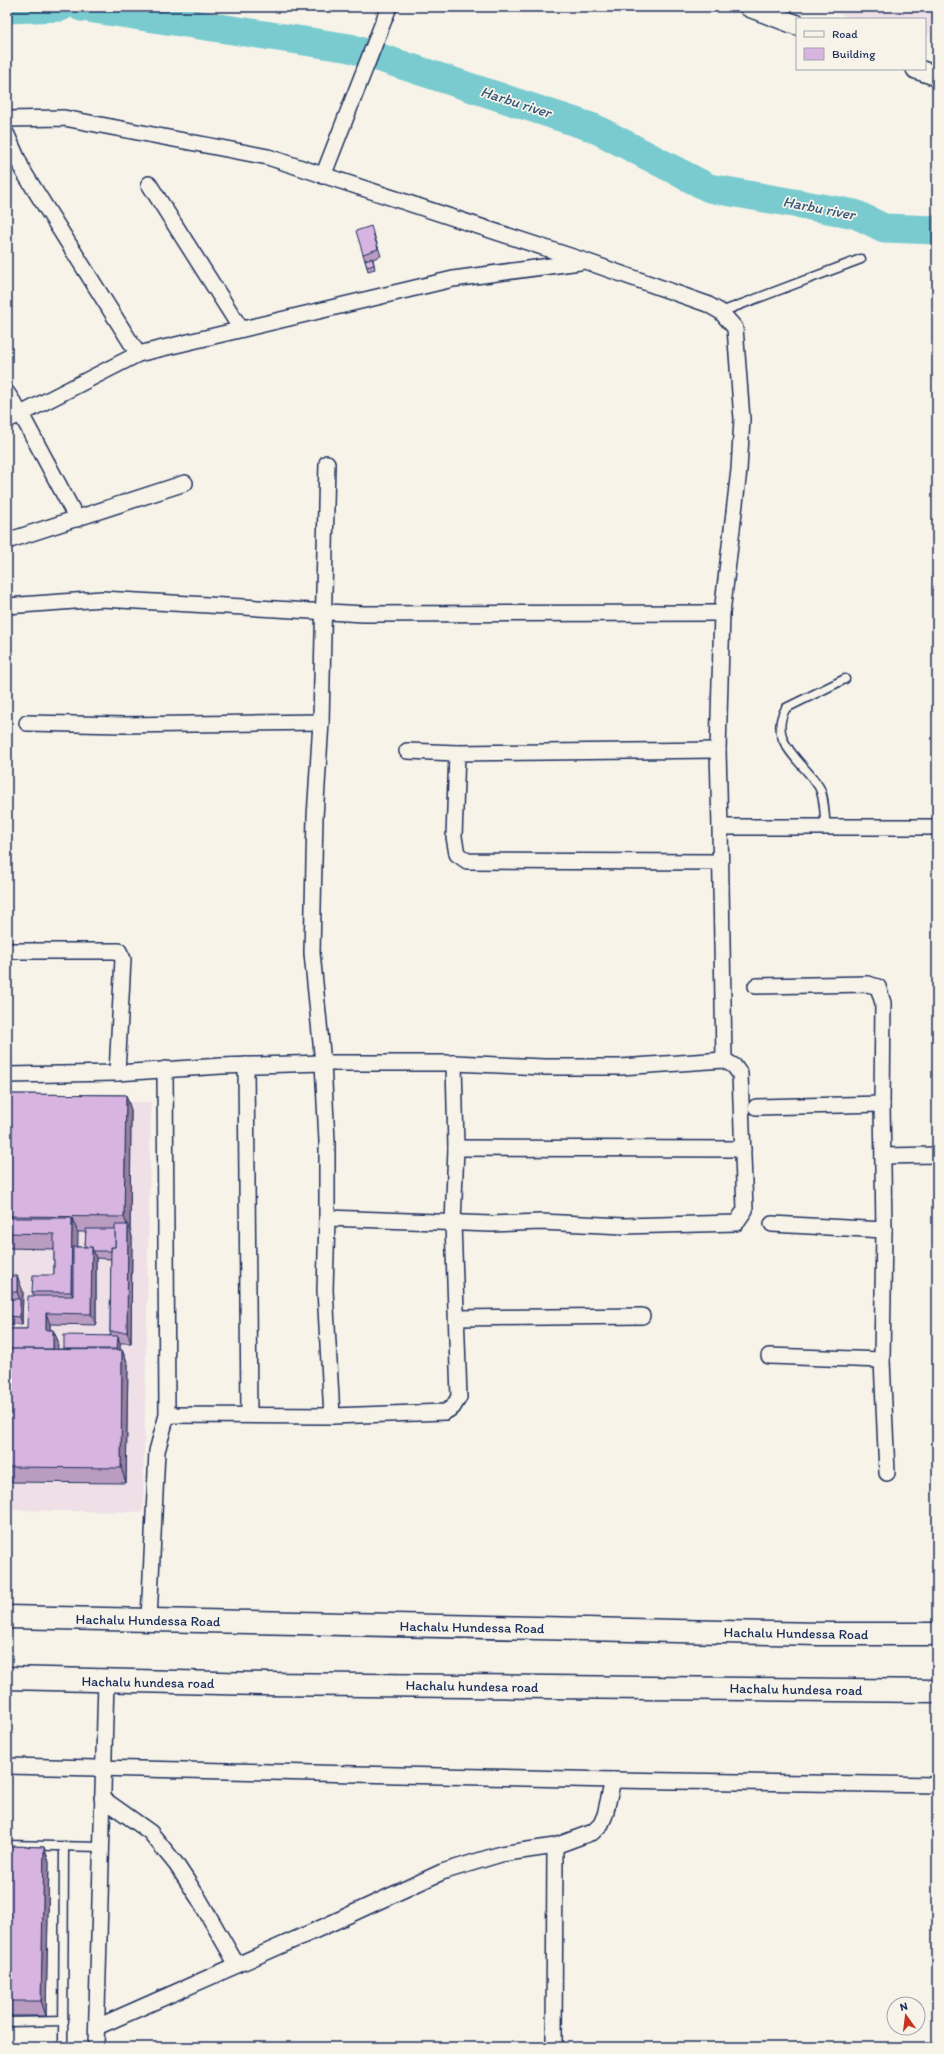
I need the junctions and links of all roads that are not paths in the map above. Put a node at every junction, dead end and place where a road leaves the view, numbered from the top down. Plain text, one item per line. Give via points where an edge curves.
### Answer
1 (390, 7) edge
2 (749, 7) edge
3 (796, 25) edge
4 (919, 70) edge
5 (937, 76) edge
6 (7, 119) edge
7 (7, 135) edge
8 (323, 176) junction
9 (149, 184) dead end
10 (861, 259) dead end
11 (584, 261) junction
12 (721, 312) junction
13 (240, 329) junction
14 (138, 354) junction
15 (7, 393) edge
16 (21, 414) junction
17 (7, 420) edge
18 (326, 463) dead end
19 (185, 483) dead end
20 (77, 519) junction
21 (7, 541) edge
22 (7, 606) edge
23 (323, 612) junction
24 (722, 613) junction
25 (845, 679) dead end
26 (321, 722) junction
27 (26, 723) dead end
28 (718, 750) junction
29 (407, 751) dead end
30 (457, 753) junction
31 (720, 827) junction
32 (826, 827) junction
33 (937, 827) edge
34 (720, 862) junction
35 (7, 951) edge
36 (756, 986) dead end
37 (724, 1060) junction
38 (323, 1063) junction
39 (454, 1063) junction
40 (246, 1065) junction
41 (165, 1069) junction
42 (117, 1073) junction
43 (7, 1075) edge
44 (882, 1104) junction
45 (756, 1107) dead end
46 (456, 1148) junction
47 (743, 1149) junction
48 (937, 1155) edge
49 (883, 1156) junction
50 (327, 1218) junction
51 (453, 1223) junction
52 (772, 1224) dead end
53 (884, 1230) junction
54 (642, 1316) dead end
55 (456, 1318) junction
56 (769, 1356) dead end
57 (882, 1360) junction
58 (249, 1414) junction
59 (167, 1415) junction
60 (332, 1416) junction
61 (887, 1473) dead end
62 (7, 1616) edge
63 (149, 1619) junction
64 (937, 1634) edge
65 (7, 1678) edge
66 (106, 1681) junction
67 (937, 1691) edge
68 (7, 1766) edge
69 (102, 1769) junction
70 (613, 1780) junction
71 (937, 1785) edge
72 (102, 1798) junction
73 (7, 1845) edge
74 (64, 1846) junction
75 (555, 1846) junction
76 (101, 1847) junction
77 (237, 1965) junction
78 (64, 2021) junction
79 (7, 2022) edge
80 (97, 2027) junction
81 (63, 2047) edge
82 (96, 2047) edge
83 (554, 2047) edge

1 - 8 street
2 - 3 street
4 - 5 street
6 - 8 street via 64,118 268,157
7 - 14 street via 23,171
8 - 11 street
9 - 13 street
10 - 12 lane
11 - 12 street via 707,304
11 - 13 street via 453,279
12 - 24 street via 735,328 742,419 739,470
13 - 14 street
14 - 16 street
15 - 16 street
16 - 17 street
16 - 20 street
18 - 23 street
19 - 20 street
20 - 21 street
22 - 23 street via 102,599
23 - 24 street
23 - 26 street
24 - 28 street
25 - 32 lane via 786,708 780,717 786,749 820,788
26 - 27 street via 123,725
26 - 38 street via 315,817 312,954
28 - 30 street
28 - 31 street
29 - 30 street
30 - 34 street via 454,837 457,854 467,861
31 - 32 street
31 - 34 street
32 - 33 street
34 - 37 street
35 - 42 street via 120,951 123,959
36 - 44 street via 868,984 878,987 883,1003
37 - 39 street via 620,1067
37 - 47 street via 734,1066 740,1074
38 - 39 street
38 - 40 street
38 - 50 street
39 - 46 street
40 - 41 street
40 - 58 street
41 - 42 street
41 - 59 street
42 - 43 street
44 - 45 street
44 - 49 street
46 - 47 street
46 - 51 street
47 - 51 street via 745,1210 736,1222 623,1226 540,1222
48 - 49 street
49 - 53 street
50 - 51 street
50 - 60 street via 325,1290
51 - 55 street
52 - 53 street
53 - 57 street
54 - 55 street
55 - 60 street via 459,1397 453,1407 445,1412
56 - 57 street
57 - 61 street
58 - 59 street
58 - 60 street
59 - 63 street via 157,1451
62 - 63 main road, Hachalu Hundessa Road
63 - 64 main road, Hachalu Hundessa Road via 820,1634
65 - 66 main road, Hachalu hundesa road
66 - 67 main road, Hachalu hundesa road
66 - 69 street
68 - 69 street
69 - 70 street
69 - 72 street
70 - 71 street
70 - 75 street via 598,1829
72 - 76 street
72 - 77 street via 150,1832 176,1864
73 - 74 lane
74 - 76 lane
74 - 78 lane
75 - 77 street via 500,1854 442,1872
75 - 83 street
76 - 80 street
77 - 80 street
78 - 79 lane
78 - 81 lane
80 - 82 street

